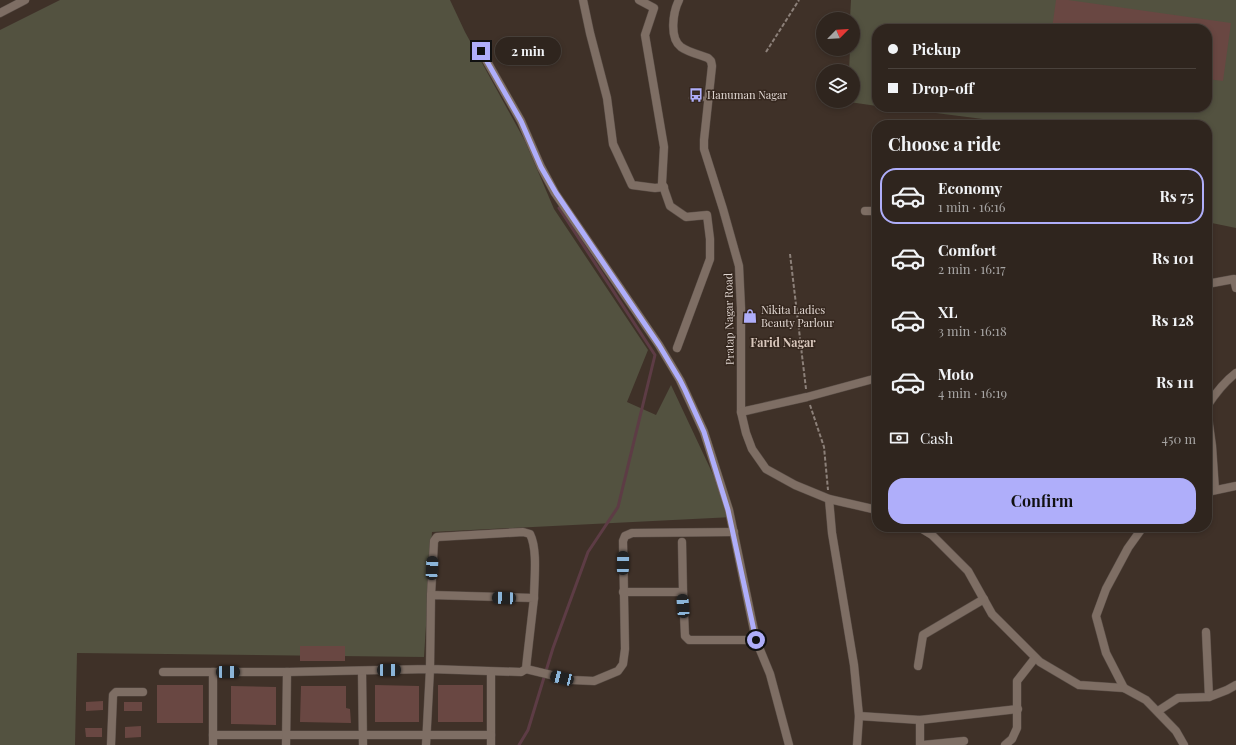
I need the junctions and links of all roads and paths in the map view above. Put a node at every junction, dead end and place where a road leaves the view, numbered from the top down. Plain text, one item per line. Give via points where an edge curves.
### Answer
1 (25, 0) edge
2 (583, 0) edge
3 (639, 0) edge
4 (679, 0) edge
5 (799, 0) edge
6 (0, 13) edge
7 (481, 51) dead end
8 (766, 52) dead end
9 (691, 98) dead end
10 (709, 99) junction
11 (664, 187) junction
12 (872, 211) edge
13 (865, 212) dead end
14 (790, 254) dead end
15 (1212, 283) edge
16 (1236, 288) edge
17 (677, 348) dead end
18 (1236, 373) edge
19 (872, 379) edge
20 (807, 397) junction
21 (1212, 398) edge
22 (741, 412) junction
23 (1236, 486) edge
24 (1212, 491) edge
25 (829, 499) junction
26 (872, 509) edge
27 (734, 532) junction
28 (927, 532) edge
29 (1139, 532) edge
30 (682, 542) dead end
31 (623, 592) junction
32 (682, 592) junction
33 (431, 595) junction
34 (534, 598) junction
35 (984, 599) junction
36 (1206, 632) dead end
37 (756, 640) junction
38 (1035, 658) junction
39 (918, 666) dead end
40 (430, 669) junction
41 (529, 670) junction
42 (362, 671) junction
43 (163, 672) dead end
44 (213, 672) junction
45 (287, 672) junction
46 (491, 672) junction
47 (1236, 685) edge
48 (1124, 688) junction
49 (143, 692) dead end
50 (1209, 697) junction
51 (1018, 709) junction
52 (1158, 711) junction
53 (858, 716) junction
54 (920, 720) junction
55 (213, 734) junction
56 (287, 735) junction
57 (363, 735) junction
58 (426, 735) junction
59 (491, 735) junction
60 (964, 741) dead end
61 (111, 745) edge
62 (213, 745) edge
63 (286, 745) edge
64 (363, 745) edge
65 (426, 745) edge
66 (491, 745) edge
67 (789, 745) edge
68 (857, 745) edge
69 (920, 745) edge
70 (924, 745) edge
71 (1005, 745) edge
72 (1184, 745) edge

1 - 6 street
2 - 11 street via 607,98 613,144 632,184
3 - 11 street via 654,8 645,35 664,147
4 - 10 street, Pratap Nagar Road via 674,9 675,41 682,48 711,61
5 - 8 path
7 - 27 street via 521,121 541,167 556,193 680,380 704,432
9 - 10 lane
10 - 22 street, Pratap Nagar Road via 704,149 739,266
11 - 17 street via 670,206 686,217 707,215 710,239 710,259
12 - 13 street
14 - 20 path
15 - 16 street via 1234,279
18 - 21 street
19 - 20 street
20 - 22 street
20 - 25 path via 824,447
22 - 25 street, Pratap Nagar Road via 752,449 766,470
23 - 24 street
25 - 26 street, Pratap Nagar Road
25 - 53 street via 832,533 854,665
27 - 31 street via 625,536
27 - 37 street
28 - 35 street via 968,571
29 - 48 street via 1106,589 1096,616 1106,654
30 - 32 street
31 - 32 street
31 - 41 street via 625,649 624,664 618,671 594,681 572,680
32 - 37 street via 685,636 689,640
33 - 34 street
33 - 34 street via 434,541 437,537 523,532 530,534 533,540
33 - 40 street
34 - 41 street
35 - 38 street via 992,614
35 - 39 street via 923,635
36 - 50 street
37 - 67 street via 770,674
38 - 48 street via 1079,685
38 - 51 street via 1017,681
40 - 42 street
40 - 46 street
40 - 58 street
41 - 46 street
42 - 45 street
42 - 57 street
43 - 44 street
44 - 45 street
44 - 55 street
45 - 56 street
46 - 59 street
47 - 50 street
48 - 52 street via 1146,700
49 - 61 street via 116,692 113,695
50 - 52 street via 1178,698
51 - 54 street
51 - 71 street via 1017,728 1012,739
52 - 72 street
53 - 54 street
53 - 68 street
54 - 69 street
55 - 56 street
55 - 62 street
56 - 57 street
56 - 63 street
57 - 58 street
57 - 64 street
58 - 59 street
58 - 65 street
59 - 66 street
60 - 70 street

